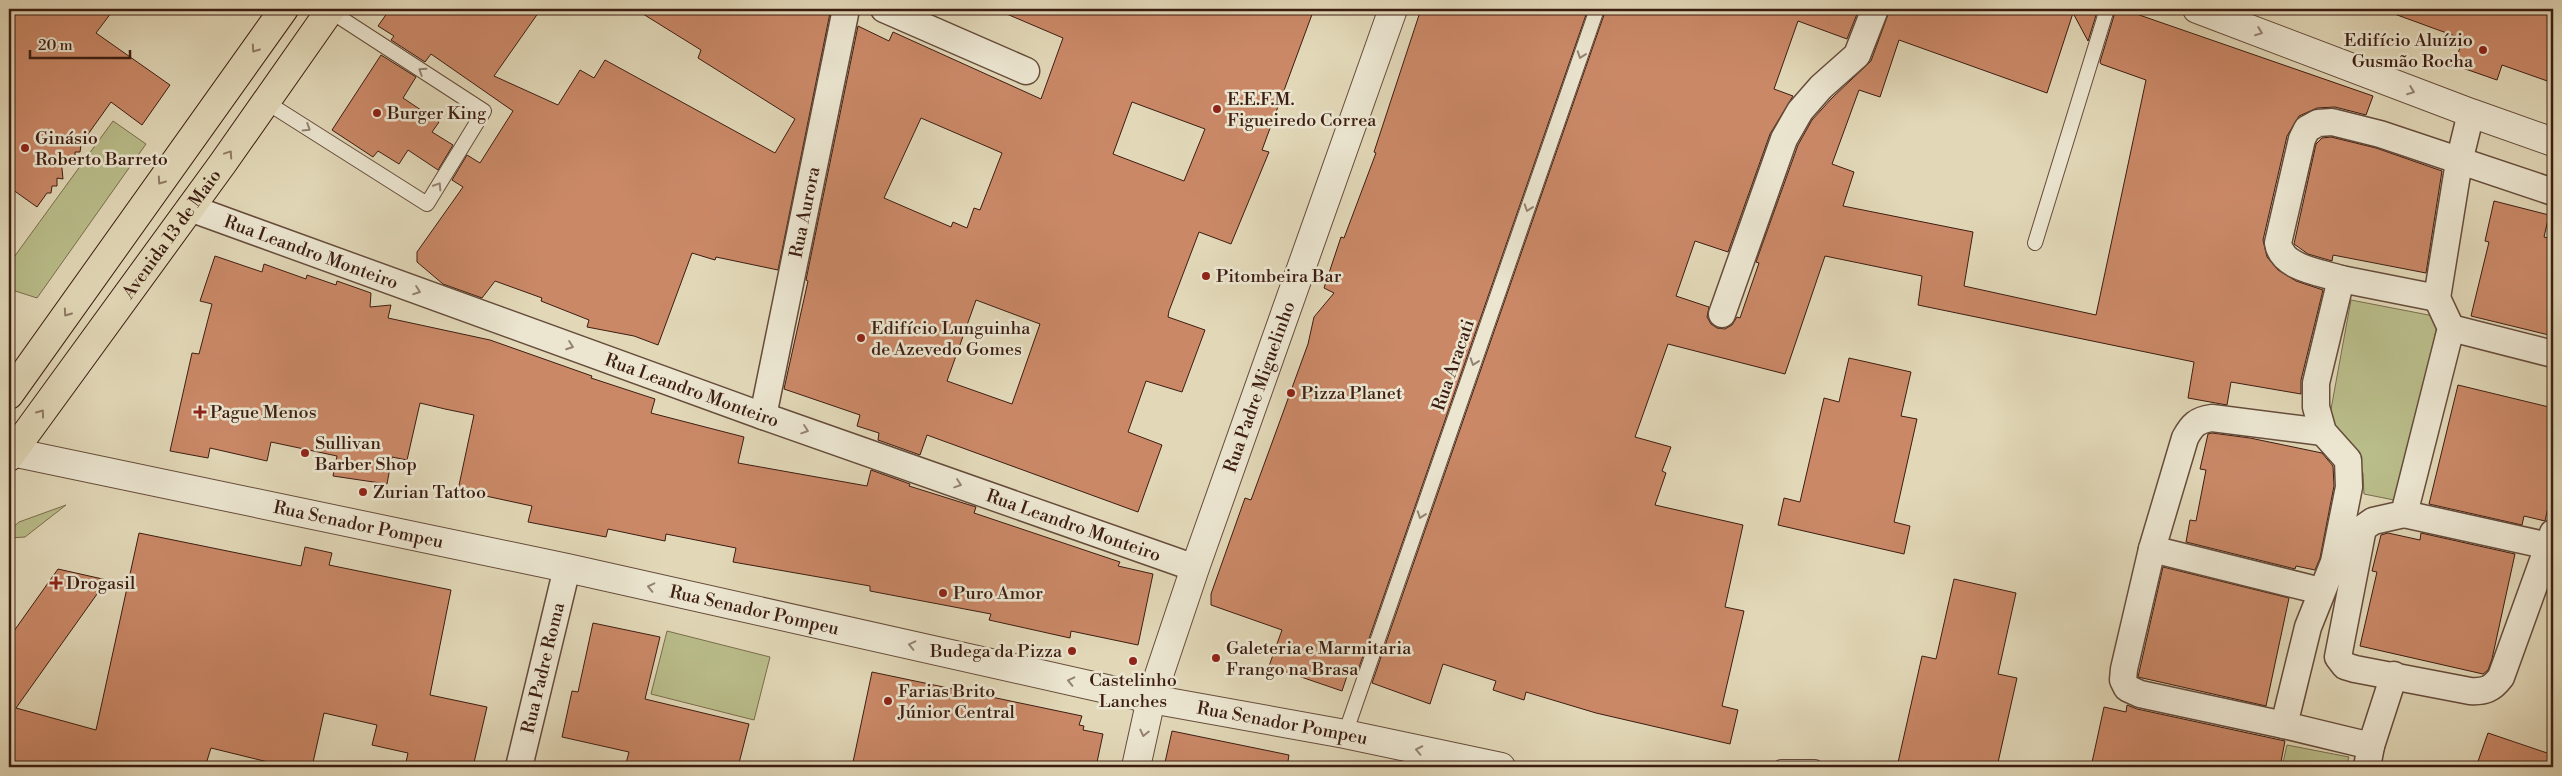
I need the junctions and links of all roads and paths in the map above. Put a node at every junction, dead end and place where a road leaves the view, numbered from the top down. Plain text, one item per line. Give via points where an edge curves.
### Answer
1 (284, 9) edge
2 (846, 9) edge
3 (884, 9) edge
4 (1393, 9) edge
5 (1597, 9) edge
6 (1875, 9) edge
7 (2107, 9) edge
8 (2197, 9) edge
9 (330, 10) edge
10 (1026, 71) dead end
11 (266, 102) junction
12 (2468, 124) junction
13 (2553, 142) edge
14 (2459, 162) junction
15 (2553, 192) edge
16 (190, 208) junction
17 (2035, 243) dead end
18 (2340, 279) junction
19 (2438, 298) junction
20 (1722, 314) dead end
21 (2451, 328) junction
22 (2553, 354) edge
23 (9, 395) edge
24 (763, 416) junction
25 (2323, 432) junction
26 (10, 453) edge
27 (2404, 514) junction
28 (2551, 539) edge
29 (2152, 549) junction
30 (567, 568) junction
31 (1195, 568) junction
32 (2321, 591) junction
33 (2394, 675) junction
34 (1152, 699) junction
35 (2284, 724) junction
36 (1344, 734) junction
37 (2369, 757) edge
38 (519, 767) edge
39 (1136, 767) edge
40 (1501, 767) edge
41 (1781, 767) edge
42 (1815, 767) edge

1 -> 23 main road
2 - 24 street, Rua Aurora
3 - 10 street
4 - 31 street, Rua Padre Miguelinho
5 -> 36 lane, Rua Aracati
6 - 20 street via 1857,55 1800,111 1784,140
7 - 17 lane
8 -> 12 street
9 - 11 main road, Avenida 13 de Maio
11 -> 9 lane via 427,204 484,111
16 -> 11 main road, Avenida 13 de Maio
12 - 13 street
12 - 14 street
14 - 15 street
14 - 18 street via 2380,134 2332,122 2307,129 2278,243 2280,253 2288,261
14 - 19 street
16 -> 24 street, Rua Leandro Monteiro
26 -> 16 main road, Avenida 13 de Maio
18 - 19 street
18 - 25 street via 2316,383 2316,407
19 - 21 street
21 - 22 street
21 - 27 street
24 -> 31 street, Rua Leandro Monteiro
25 - 29 street via 2212,418 2192,426
25 - 32 street via 2348,460 2349,487 2334,562
26 - 30 street, Rua Senador Pompeu
27 - 28 street
27 - 33 street via 2363,528 2338,658 2345,666
28 - 33 street via 2501,677 2493,687 2482,692 2470,691
29 - 32 street
29 - 35 street via 2124,669 2126,688 2140,694
34 -> 30 street, Rua Senador Pompeu
30 - 38 street, Rua Padre Roma
31 - 34 street, Rua Padre Miguelinho
32 - 35 street via 2308,627
33 - 37 street
34 - 36 street, Rua Senador Pompeu
34 -> 39 street, Rua Padre Miguelinho
35 - 37 street
40 -> 36 street, Rua Senador Pompeu
41 - 42 lane

